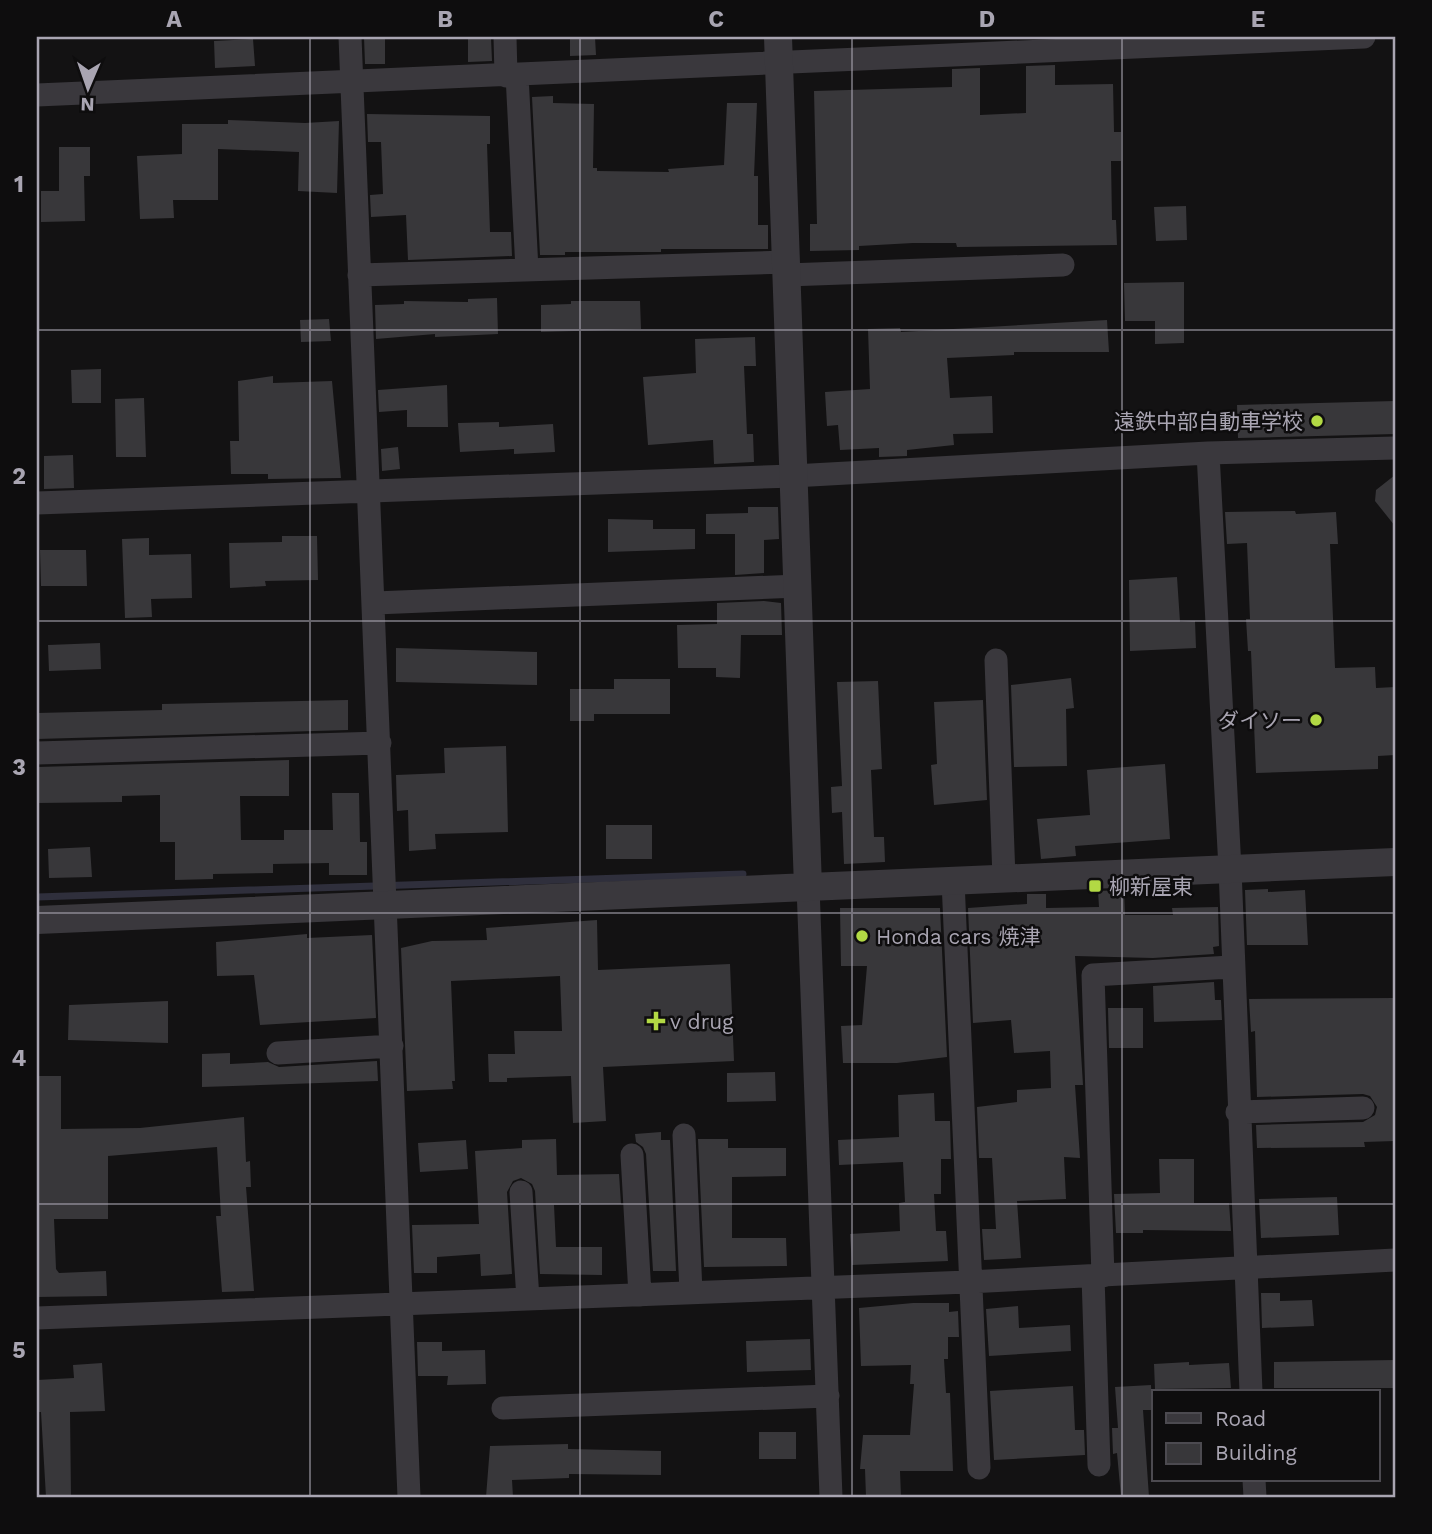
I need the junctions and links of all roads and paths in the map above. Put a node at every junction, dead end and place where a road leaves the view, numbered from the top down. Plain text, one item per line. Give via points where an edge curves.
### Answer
1 (350, 37) edge
2 (505, 37) edge
3 (778, 37) edge
4 (1364, 37) edge
5 (1191, 40) edge
6 (780, 65) junction
7 (512, 75) junction
8 (352, 81) junction
9 (37, 94) edge
10 (1063, 265) dead end
11 (787, 268) junction
12 (527, 270) junction
13 (359, 275) junction
14 (1395, 448) edge
15 (1208, 453) junction
16 (793, 476) junction
17 (367, 490) junction
18 (37, 503) edge
19 (799, 586) junction
20 (375, 603) junction
21 (996, 660) dead end
22 (380, 743) junction
23 (37, 753) edge
24 (1395, 862) edge
25 (1230, 869) junction
26 (1004, 878) junction
27 (953, 881) junction
28 (808, 887) junction
29 (386, 905) junction
30 (37, 920) edge
31 (1231, 967) junction
32 (392, 1046) junction
33 (278, 1053) dead end
34 (1363, 1108) dead end
35 (1237, 1112) junction
36 (684, 1135) dead end
37 (632, 1155) dead end
38 (521, 1192) dead end
39 (1395, 1260) edge
40 (1246, 1269) junction
41 (1098, 1276) junction
42 (968, 1282) junction
43 (825, 1288) junction
44 (691, 1293) junction
45 (639, 1295) junction
46 (528, 1299) junction
47 (402, 1303) junction
48 (37, 1318) edge
49 (1251, 1390) edge
50 (828, 1396) junction
51 (503, 1408) dead end
52 (1099, 1465) dead end
53 (979, 1468) dead end
54 (410, 1497) edge
55 (831, 1497) edge

1 - 8 street
2 - 7 street
3 - 6 street
4 - 5 street
5 - 6 street
6 - 7 street
6 - 11 street
7 - 8 street
7 - 12 street
8 - 9 street
8 - 13 street
10 - 11 street
11 - 12 street
11 - 16 street
12 - 13 street
13 - 17 street
14 - 15 street
15 - 16 street
15 - 25 street
16 - 17 street
16 - 19 street
17 - 18 street
17 - 20 street
19 - 20 street
19 - 28 street
20 - 22 street
21 - 26 street
22 - 23 street
22 - 29 street
24 - 25 street
25 - 26 street
25 - 31 street
26 - 27 street
27 - 28 street
27 - 42 street
28 - 29 street
28 - 43 street
29 - 30 street
29 - 32 street
31 - 35 street
31 - 41 street via 1093,975
32 - 33 street
32 - 47 street
34 - 35 street
35 - 40 street
36 - 44 street
37 - 45 street
38 - 46 street
39 - 40 street
40 - 41 street
40 - 49 street
41 - 42 street
41 - 52 street
42 - 43 street
42 - 53 street
43 - 44 street
43 - 50 street
44 - 45 street
45 - 46 street
46 - 47 street
47 - 48 street
47 - 54 street
50 - 51 street
50 - 55 street

